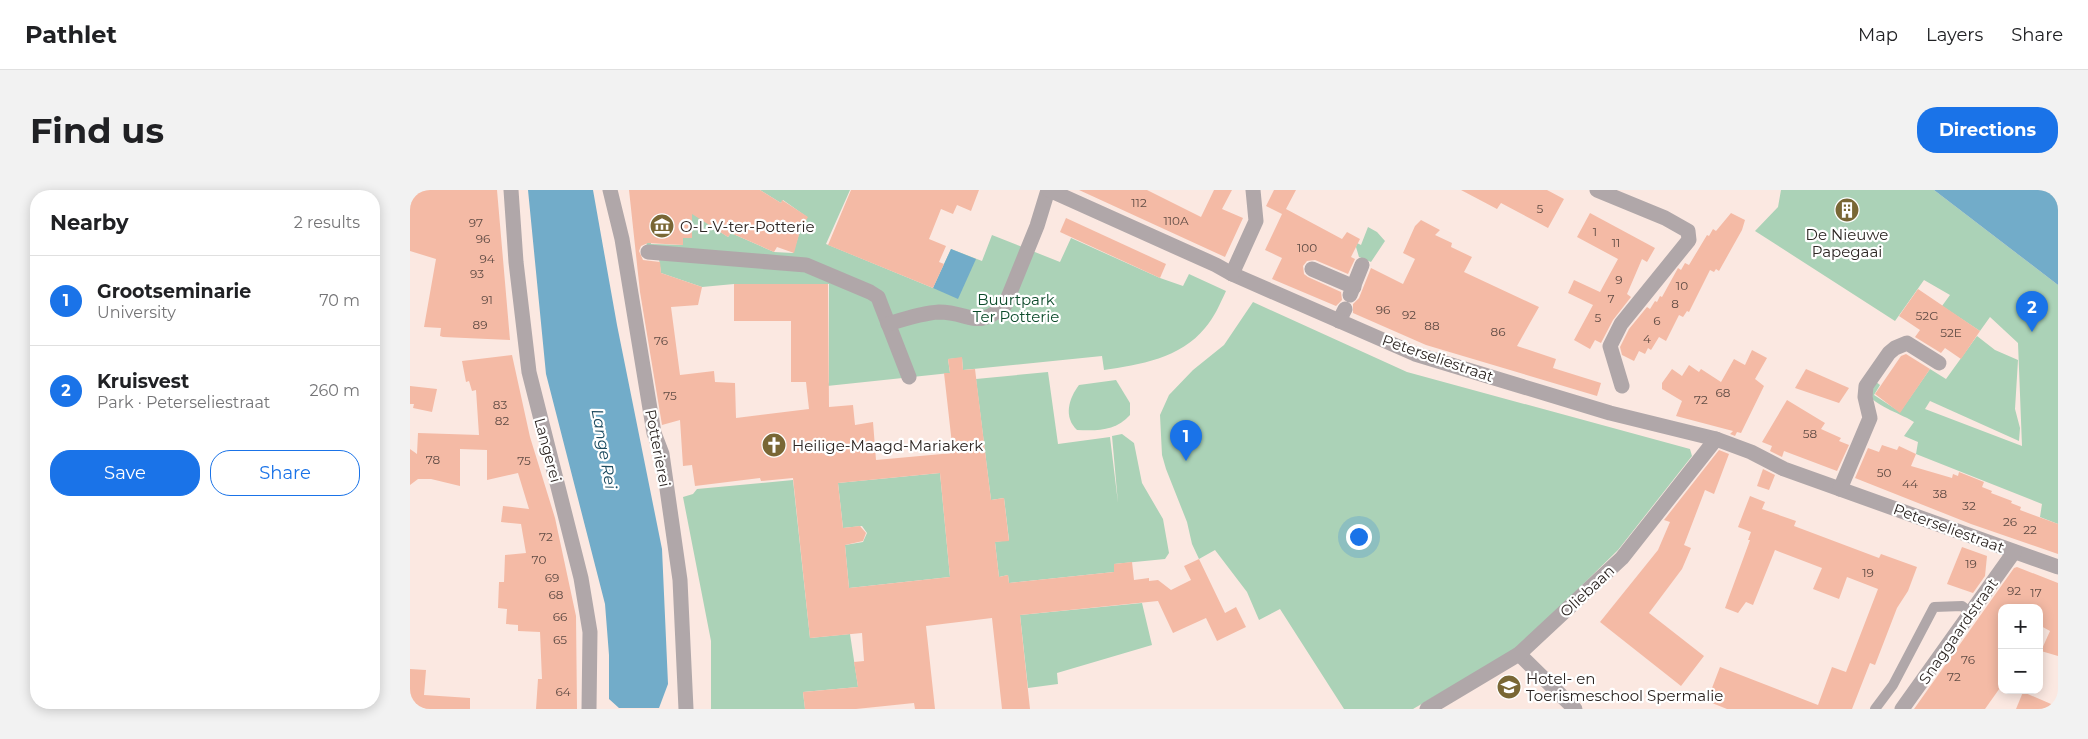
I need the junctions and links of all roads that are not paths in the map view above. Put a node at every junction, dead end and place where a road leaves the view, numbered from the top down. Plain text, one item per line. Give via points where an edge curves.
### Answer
1 (511, 190) edge
2 (610, 190) edge
3 (1049, 190) edge
4 (1253, 190) edge
5 (1597, 190) edge
6 (648, 252) dead end
7 (1362, 265) dead end
8 (1312, 269) dead end
9 (1232, 274) junction
10 (1347, 304) junction
11 (888, 324) junction
12 (1939, 363) dead end
13 (909, 377) dead end
14 (1622, 386) dead end
15 (1716, 439) junction
16 (1840, 489) junction
17 (2014, 552) junction
18 (2058, 568) edge
19 (1971, 613) junction
20 (1519, 654) junction
21 (589, 709) edge
22 (686, 709) edge
23 (1427, 709) edge
24 (1575, 709) edge
25 (1875, 709) edge
26 (1902, 709) edge

1 - 21 street, Langerei via 529,372 581,578 590,632
2 - 22 street, Potterierei via 622,239 654,433 662,454 680,580
3 - 9 street, Peterseliestraat
3 - 11 street via 1005,304 995,313 977,320 939,312
4 - 9 street via 1256,221
5 - 14 street via 1665,218 1690,234 1689,240 1621,324 1610,346
6 - 11 street via 806,265 878,297
7 - 10 street
8 - 10 street
9 - 10 street, Peterseliestraat
10 - 15 street, Peterseliestraat via 1414,354 1610,413
11 - 13 street
12 - 16 street via 1907,343 1898,345 1889,353 1866,386 1864,398 1870,418
15 - 16 street, Peterseliestraat
15 - 20 street, Oliebaan via 1622,558
16 - 17 street, Peterseliestraat
17 - 18 street, Peterseliestraat
17 - 19 street, Snaggaardstraat
19 - 25 lane via 1962,606 1934,607 1893,685
19 - 26 street, Snaggaardstraat
20 - 23 street, Oliebaan
20 - 24 street

